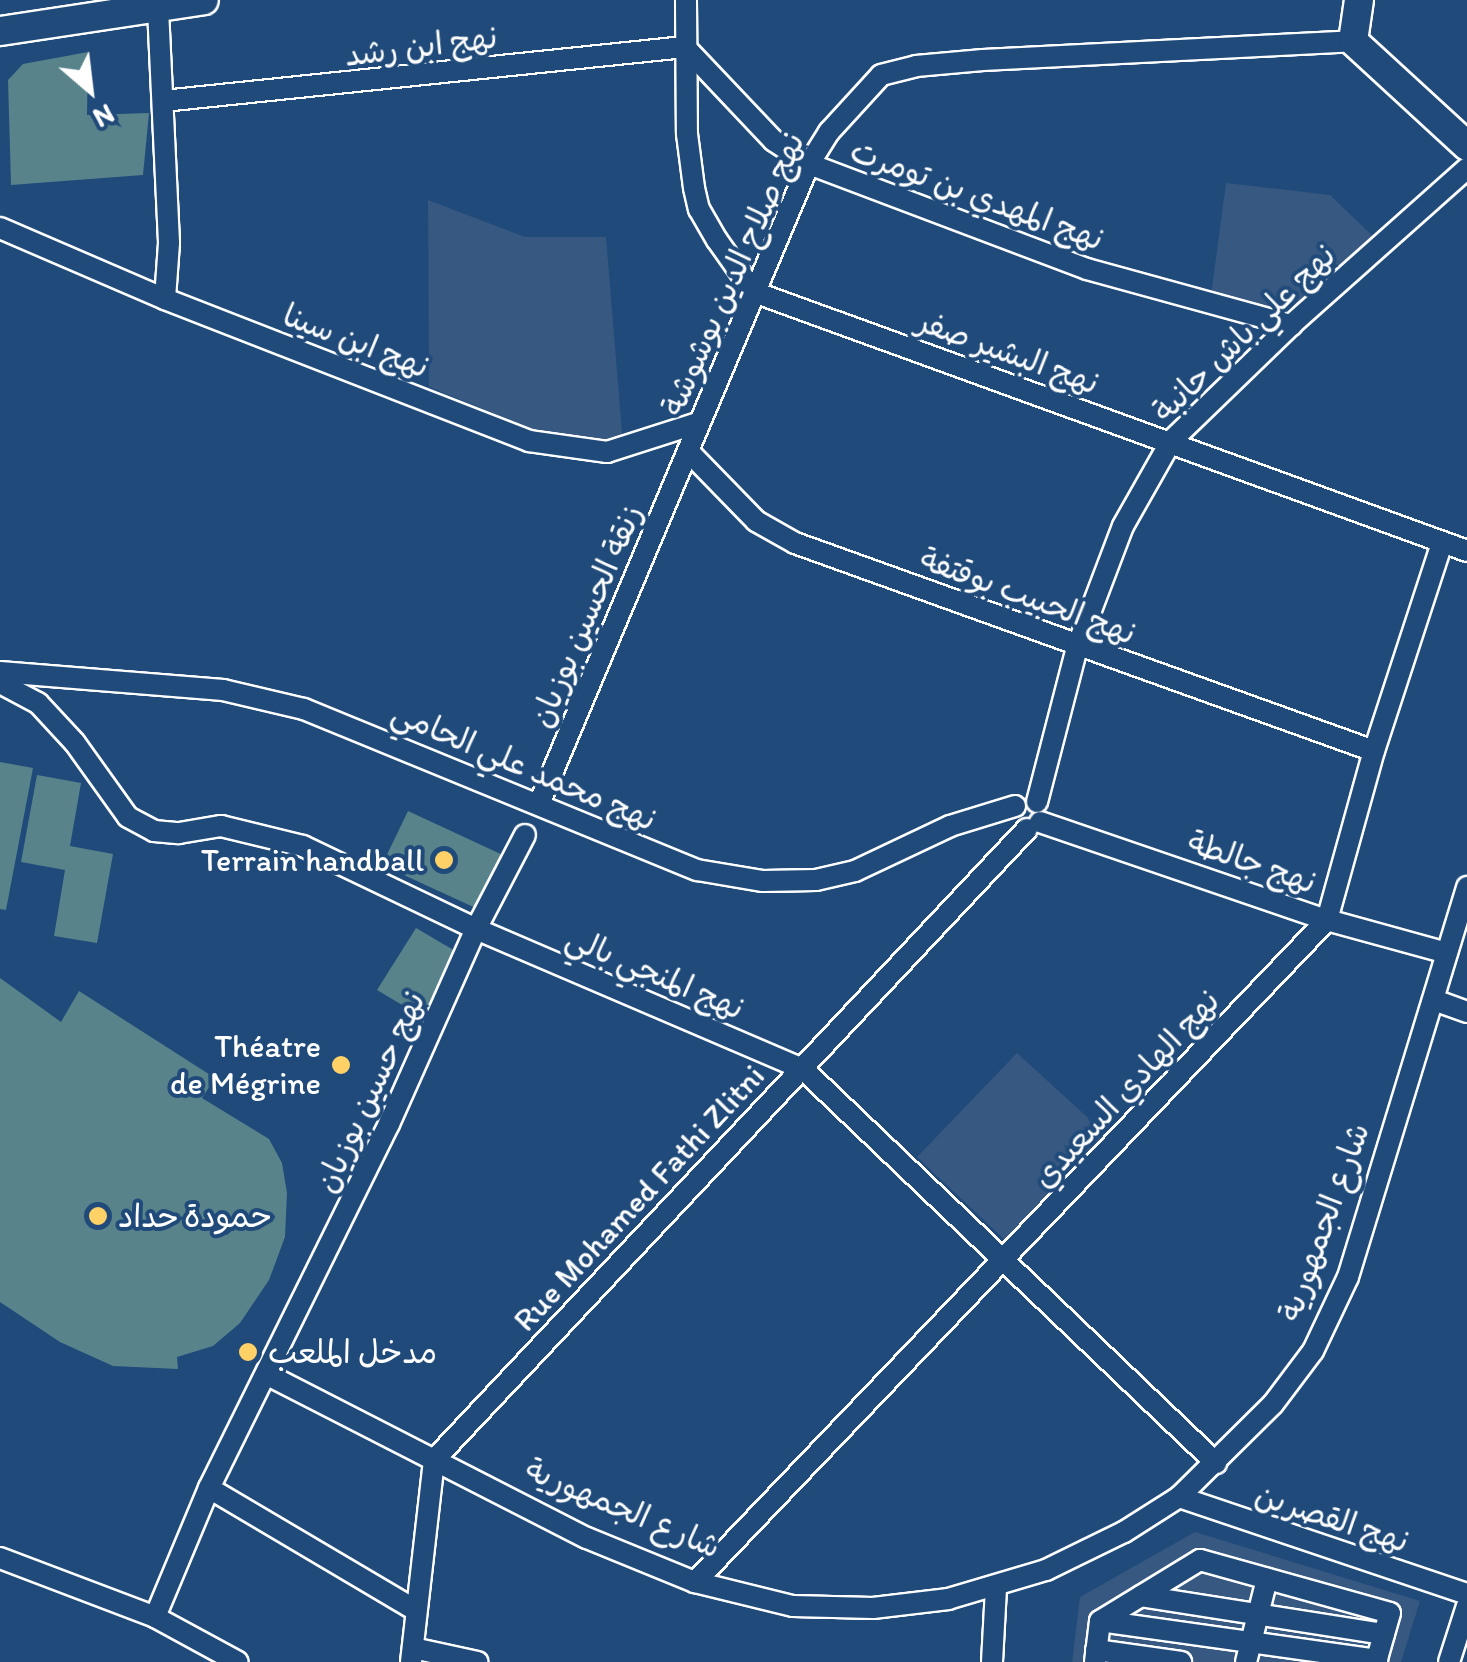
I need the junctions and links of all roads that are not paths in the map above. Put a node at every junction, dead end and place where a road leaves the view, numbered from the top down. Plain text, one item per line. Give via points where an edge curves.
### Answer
1 (204, 0) edge
2 (686, 0) edge
3 (1359, 0) edge
4 (158, 9) junction
5 (0, 31) edge
6 (1353, 41) junction
7 (686, 47) junction
8 (162, 101) junction
9 (1467, 146) edge
10 (809, 164) junction
11 (1467, 168) edge
12 (0, 228) edge
13 (754, 292) junction
14 (165, 298) junction
15 (1291, 325) junction
16 (698, 423) junction
17 (1171, 442) junction
18 (690, 452) junction
19 (1442, 543) junction
20 (1467, 550) edge
21 (1077, 647) junction
22 (0, 672) edge
23 (0, 683) edge
24 (1374, 751) junction
25 (539, 804) junction
26 (1035, 817) junction
27 (525, 835) dead end
28 (1467, 887) edge
29 (1327, 920) junction
30 (476, 929) junction
31 (1446, 954) junction
32 (1434, 1000) junction
33 (1467, 1012) edge
34 (802, 1068) junction
35 (1004, 1262) junction
36 (268, 1375) junction
37 (434, 1460) junction
38 (1216, 1463) junction
39 (209, 1488) junction
40 (1179, 1497) junction
41 (0, 1558) edge
42 (1267, 1579) junction
43 (695, 1582) junction
44 (996, 1587) junction
45 (1467, 1594) edge
46 (1141, 1596) junction
47 (1467, 1606) edge
48 (415, 1610) junction
49 (1258, 1614) junction
50 (155, 1618) junction
51 (1100, 1621) junction
52 (1384, 1634) junction
53 (1249, 1652) edge
54 (412, 1655) edge
55 (1096, 1656) edge
56 (1376, 1661) edge
57 (238, 1662) edge
58 (478, 1662) edge
59 (992, 1662) edge
60 (1181, 1662) edge
61 (1449, 1662) edge

1 - 4 street
2 - 7 street
3 - 6 street
4 - 5 street
4 - 8 street
6 - 9 street
6 - 10 street, نهج صلاح الدين بوشوشة via 916,66 880,74
7 - 8 street, نهج ابن رشد
7 - 10 street, نهج المهدي بن تومرت via 763,130
7 - 13 street via 687,134 699,210
8 - 14 street
10 - 13 street, نهج صلاح الدين بوشوشة
10 - 15 street, نهج المهدي بن تومرت via 1087,270
11 - 15 street, نهج علي باش حانبة
12 - 14 street, نهج ابن سينا
13 - 16 street, نهج صلاح الدين بوشوشة
13 - 17 street, نهج البشير صفر
14 - 16 street, نهج ابن سينا via 529,441 607,452
15 - 17 street, نهج علي باش حانبة
16 - 18 street, نهج صلاح الدين بوشوشة
17 - 19 street, نهج البشير صفر
17 - 21 street, نهج علي باش حانبة via 1124,526
18 - 21 street, نهج الحبيب بوقتفة via 774,533
18 - 25 street, زنقة الحسين بوزيان
19 - 20 street, نهج البشير صفر
19 - 24 street, نهج الهادي السعيدي
21 - 24 street, نهج الحبيب بوقتفة
21 - 26 street, نهج علي باش حانبة
22 - 25 street, نهج محمد علي الحامي via 224,690 288,705
23 - 30 street, نهج المنجي بالي via 38,703 75,742 128,818 154,831 221,826 304,846
24 - 29 street, نهج الهادي السعيدي
25 - 26 street, نهج محمد علي الحامي via 698,870 763,881 854,871 1025,799
26 - 29 street, نهج جالطة
26 - 34 street, Rue Mohamed Fathi Zlitni
27 - 30 street, نهج حسين بوزيان
28 - 31 street, شارع الجمهورية
29 - 31 street, نهج جالطة
29 - 35 street, نهج الهادي السعيدي
30 - 34 street, نهج المنجي بالي
30 - 36 street, نهج حسين بوزيان
31 - 32 street, شارع الجمهورية
32 - 33 street
32 - 38 street, شارع الجمهورية via 1335,1312 1273,1404
34 - 35 street, نهج المنجي بالي
34 - 37 street, Rue Mohamed Fathi Zlitni
35 - 38 street, نهج المنجي بالي
35 - 43 street, نهج الهادي السعيدي
36 - 37 street, شارع الجمهورية
36 - 39 street
37 - 43 street, شارع الجمهورية via 587,1538
37 - 48 street
38 - 40 street, شارع الجمهورية
39 - 48 street
39 - 50 street
40 - 44 street, شارع الجمهورية via 1124,1532
40 - 45 street, نهج القصرين
41 - 50 street
42 - 46 street via 1200,1560
42 - 49 street
42 - 52 street via 1390,1612
43 - 44 street, شارع الجمهورية via 793,1606 873,1608
44 - 59 street
46 - 49 street
46 - 51 street
47 - 61 street
48 - 54 street
49 - 52 street
49 - 53 street
50 - 57 street
51 - 53 street
51 - 55 street
52 - 56 street
53 - 56 street
54 - 58 street
55 - 60 street

